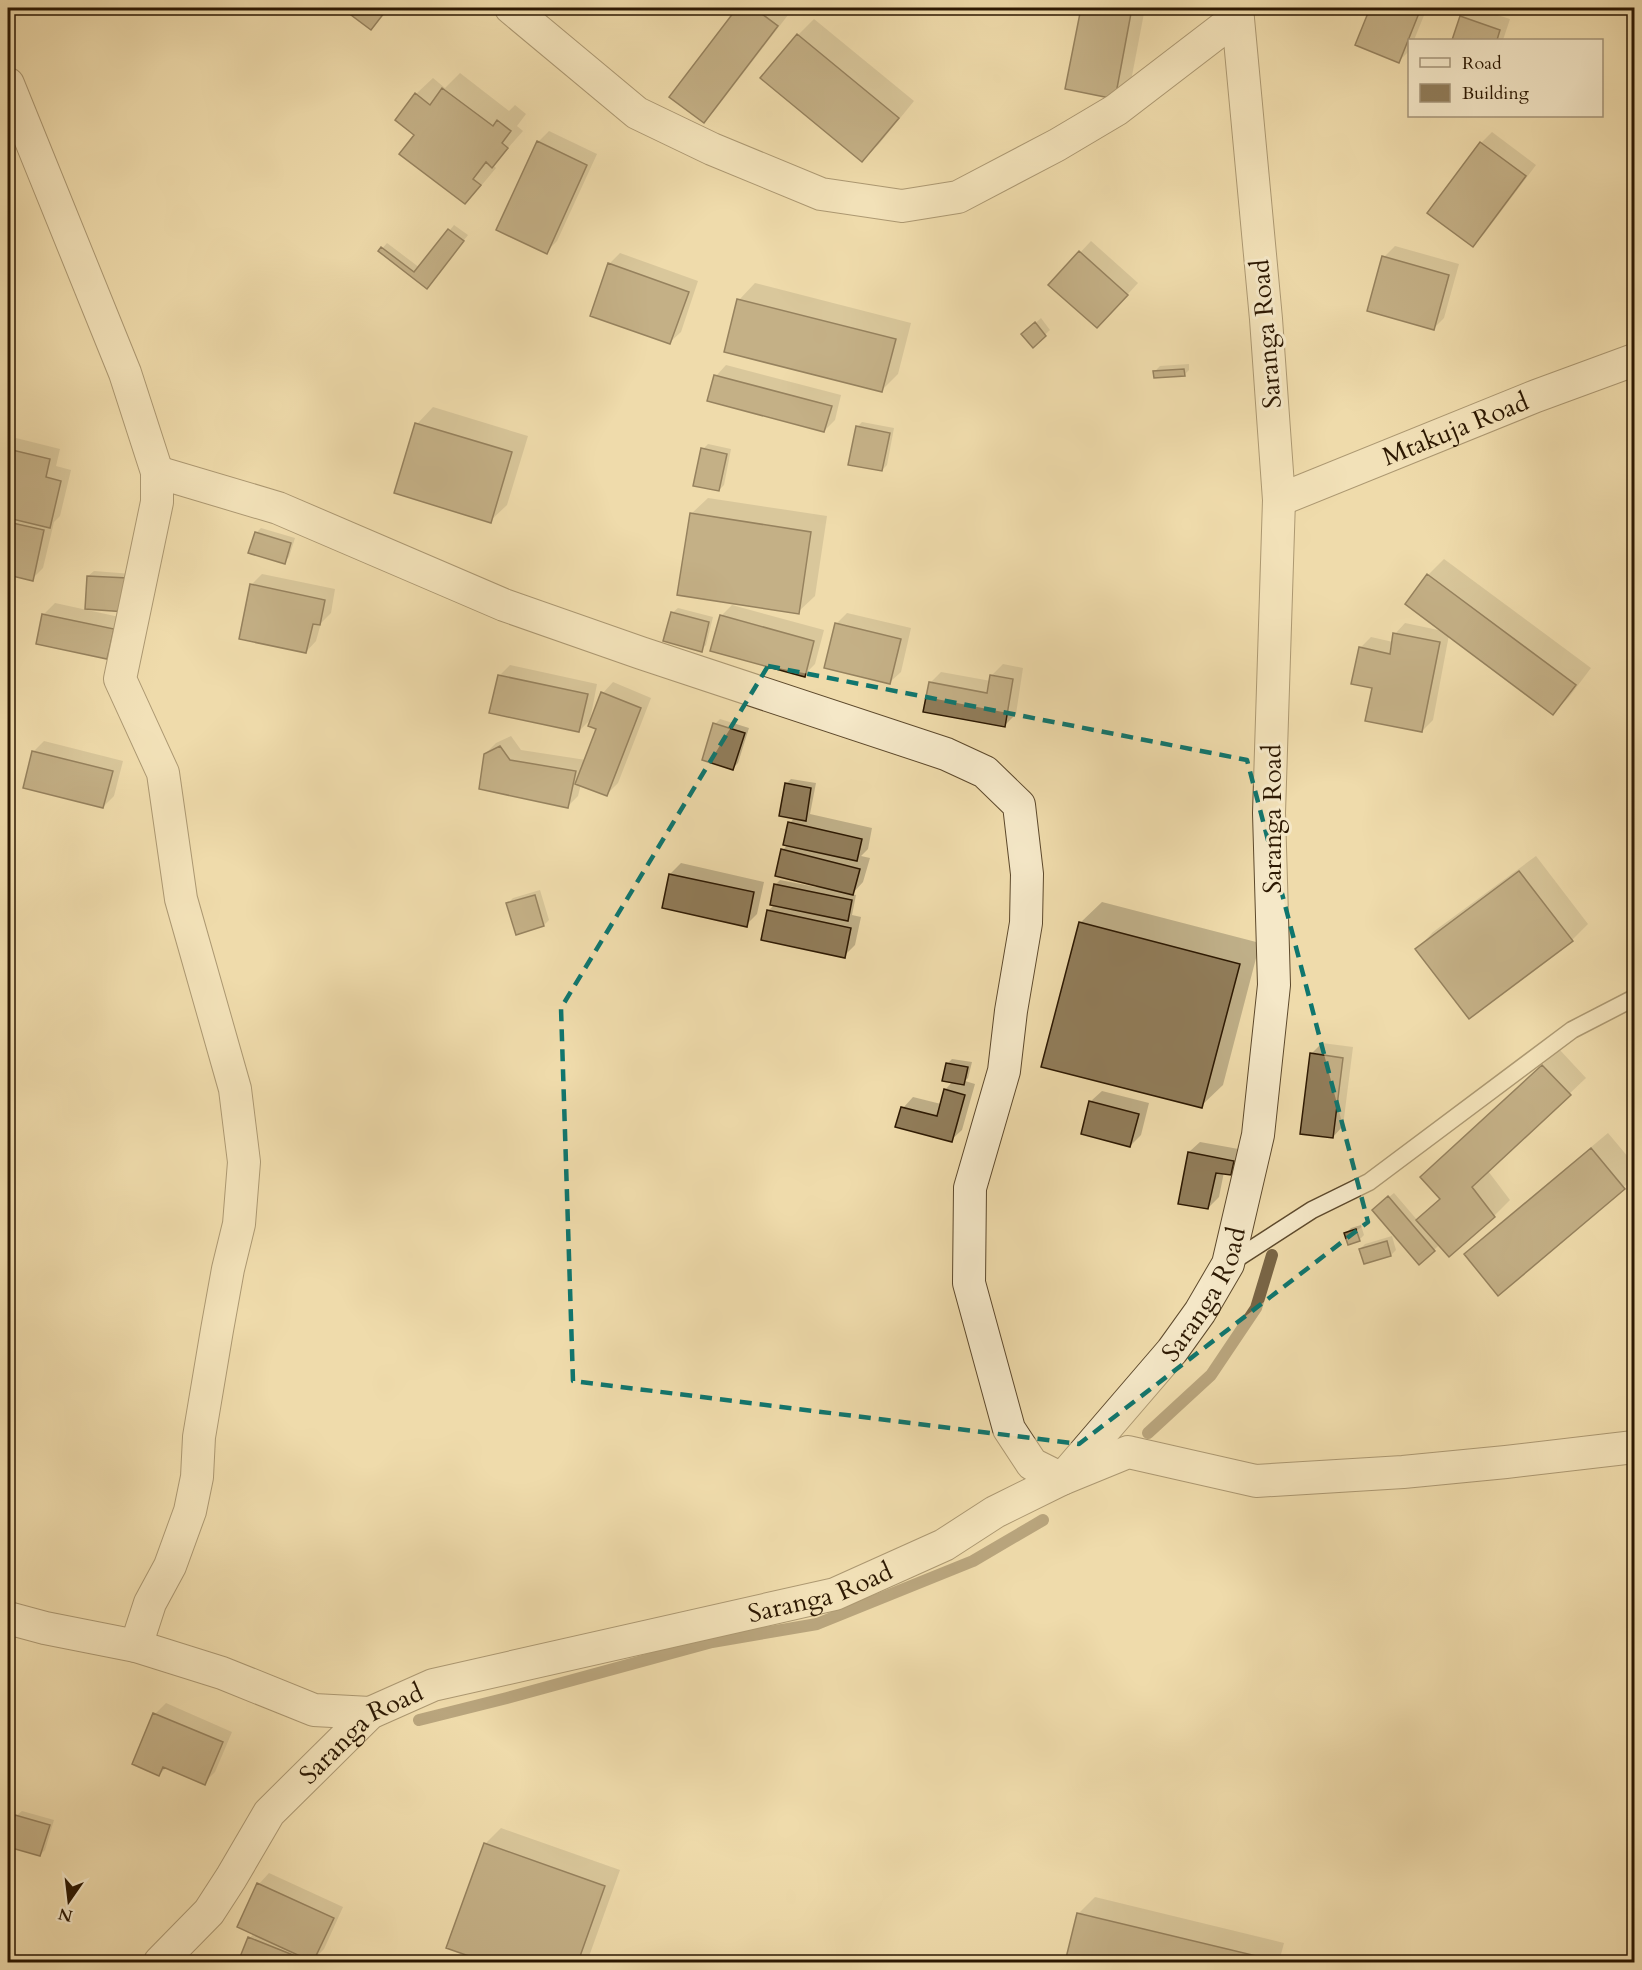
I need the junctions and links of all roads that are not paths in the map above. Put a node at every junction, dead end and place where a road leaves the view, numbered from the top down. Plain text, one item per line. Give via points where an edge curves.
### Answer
1 (511, 8) edge
2 (1237, 13) edge
3 (8, 84) edge
4 (1635, 360) edge
5 (158, 471) junction
6 (1279, 500) junction
7 (1635, 998) edge
8 (1228, 1264) junction
9 (1635, 1447) edge
10 (1062, 1479) junction
11 (8, 1618) edge
12 (136, 1646) junction
13 (369, 1713) junction
14 (160, 1962) edge

1 - 2 street via 637,113 821,194 902,206 958,197 1057,145 1116,110
2 - 6 street, Saranga Road
3 - 5 street via 125,373
4 - 6 street, Mtakuja Road
5 - 10 street via 278,508 504,605 946,754 986,772 1019,805 1027,874 1026,922 1004,1071 970,1188 969,1283 1009,1429 1032,1464
5 - 12 street via 157,502 120,679 163,773 181,899 235,1089 244,1162 239,1224 213,1352 190,1511
6 - 8 street, Saranga Road via 1269,813 1274,985 1257,1135
7 - 8 lane via 1572,1030 1369,1182 1312,1210
8 - 10 street, Saranga Road via 1172,1351
9 - 10 street via 1403,1472 1256,1481 1128,1452
10 - 13 street, Saranga Road via 995,1512 944,1545 835,1594 434,1685
11 - 12 street
12 - 13 street via 222,1673 314,1710
13 - 14 street, Saranga Road via 269,1813 209,1912

